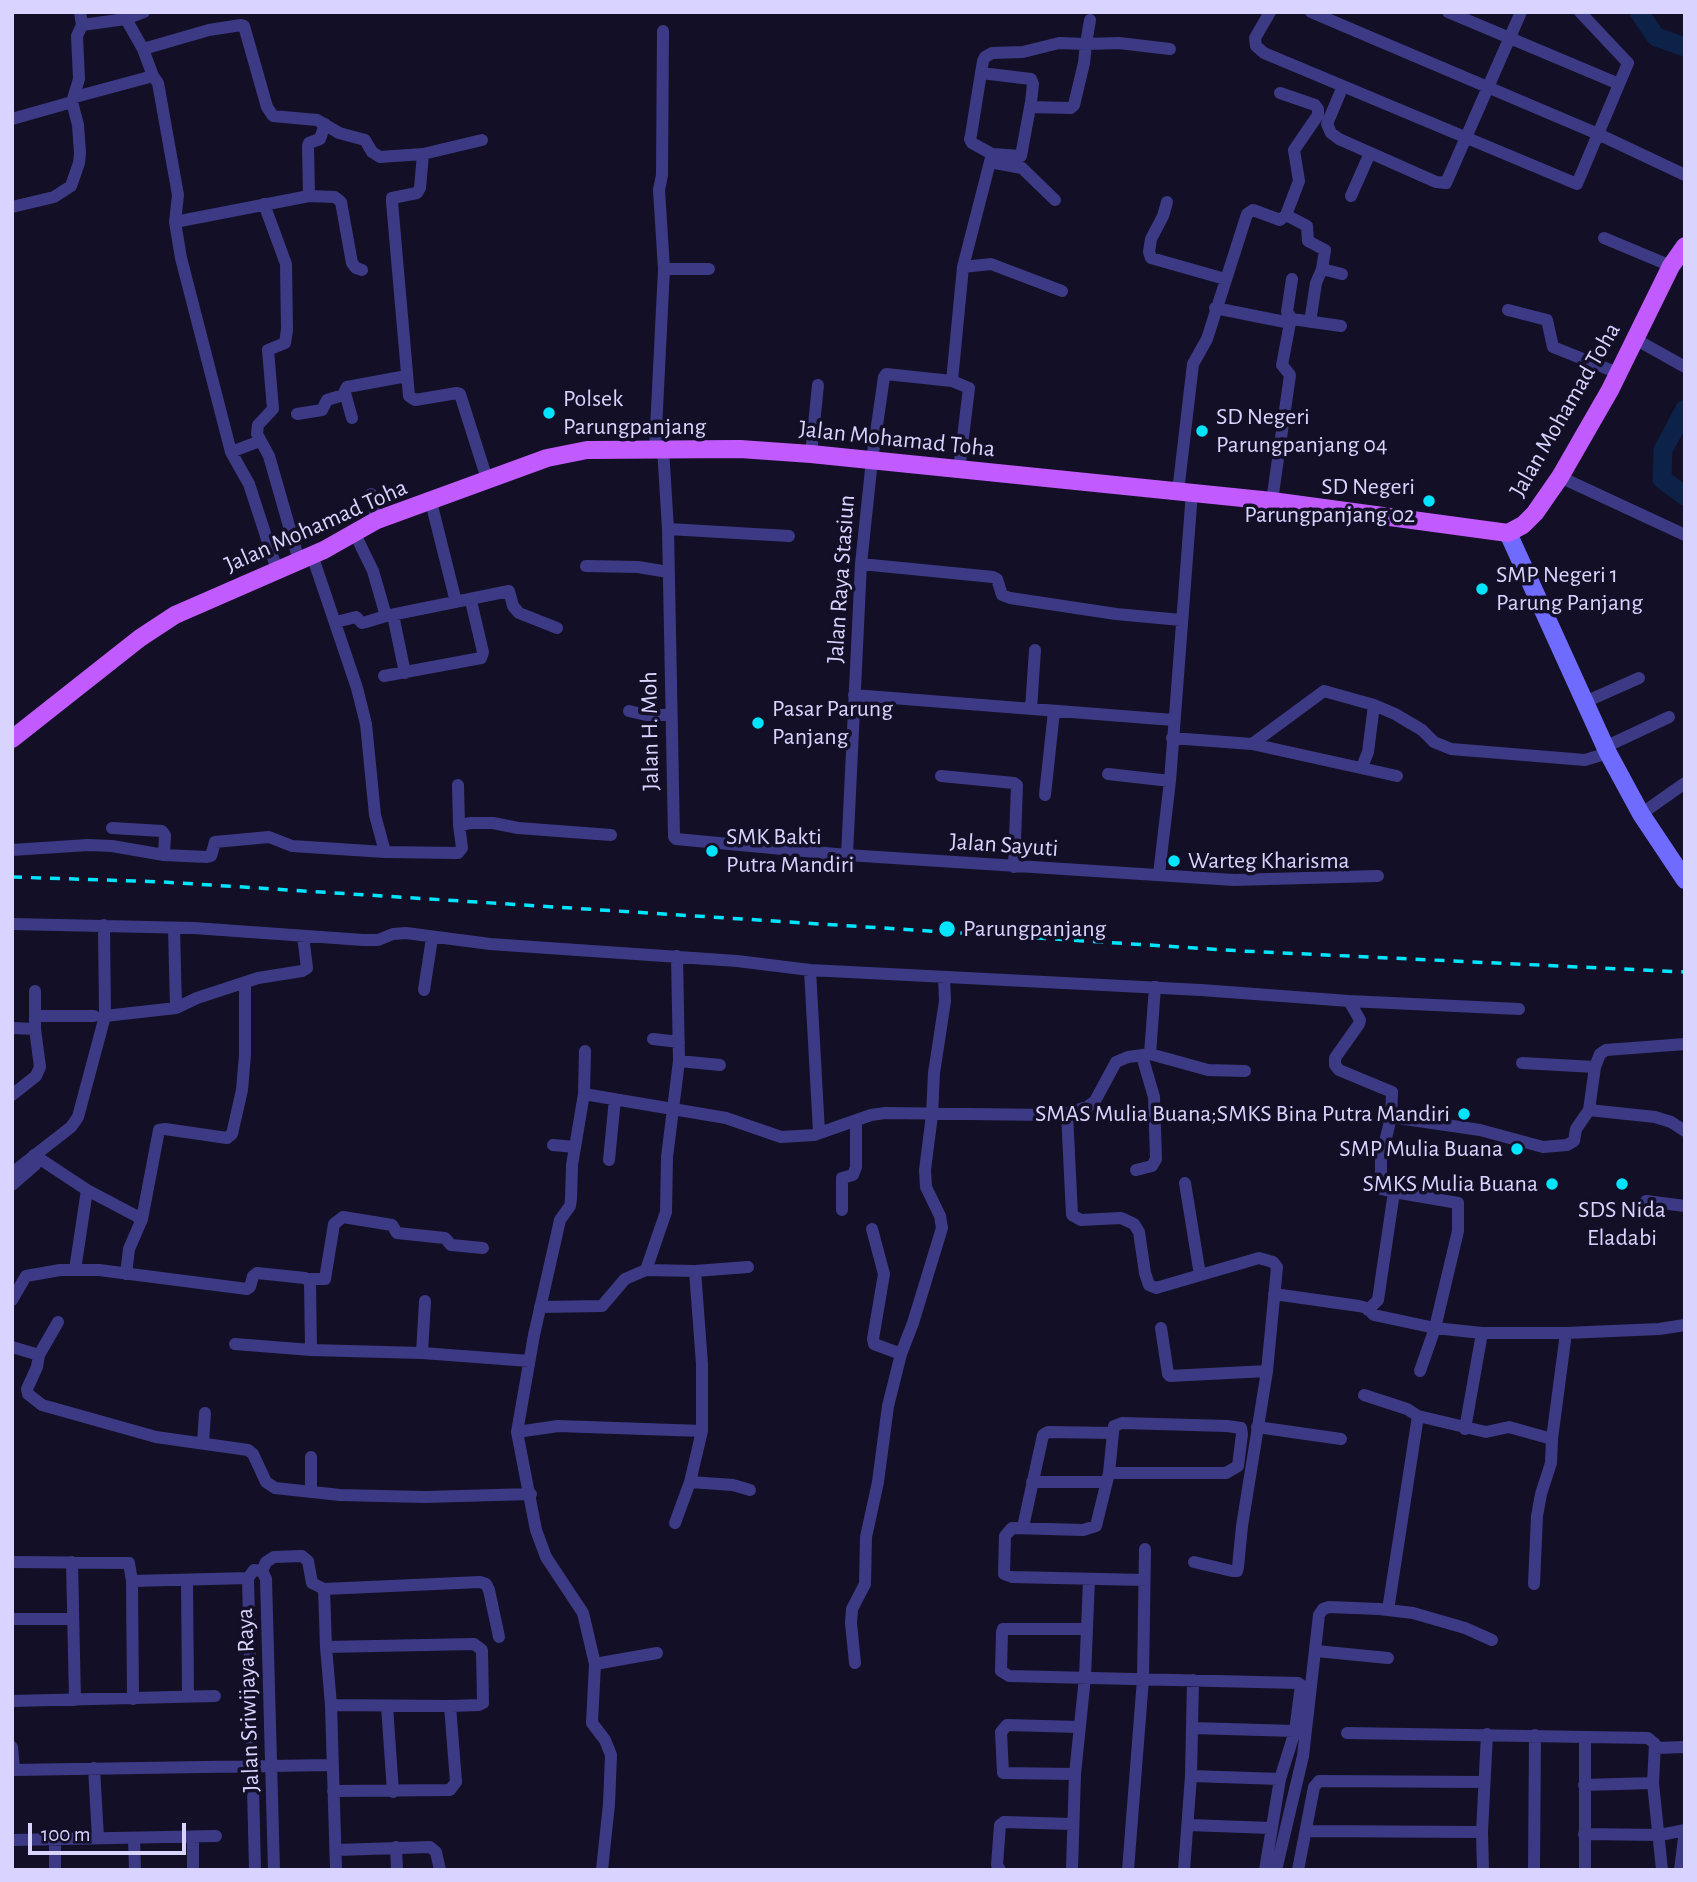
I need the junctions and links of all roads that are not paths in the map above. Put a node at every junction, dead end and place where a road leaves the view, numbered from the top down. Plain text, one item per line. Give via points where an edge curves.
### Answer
1 (144, 12) edge
2 (1270, 12) edge
3 (1311, 12) edge
4 (1448, 12) edge
5 (1521, 12) edge
6 (1580, 12) edge
7 (81, 19) edge
8 (126, 19) junction
9 (1090, 20) dead end
10 (663, 31) dead end
11 (1510, 38) junction
12 (1086, 44) junction
13 (143, 49) junction
14 (1170, 50) dead end
15 (981, 73) junction
16 (153, 76) junction
17 (1619, 84) junction
18 (1343, 86) junction
19 (1489, 86) junction
20 (1280, 93) dead end
21 (74, 99) junction
22 (1030, 107) junction
23 (12, 119) edge
24 (325, 124) junction
25 (1598, 134) junction
26 (1467, 138) junction
27 (482, 140) dead end
28 (1370, 153) junction
29 (423, 154) junction
30 (992, 159) junction
31 (1685, 175) edge
32 (1351, 196) dead end
33 (309, 197) junction
34 (1055, 200) dead end
35 (1167, 202) dead end
36 (264, 204) junction
37 (12, 207) edge
38 (1286, 215) junction
39 (175, 222) junction
40 (1604, 238) dead end
41 (1685, 246) edge
42 (1671, 266) junction
43 (963, 267) junction
44 (664, 269) junction
45 (709, 269) dead end
46 (1322, 269) junction
47 (362, 270) dead end
48 (1342, 274) dead end
49 (1225, 279) junction
50 (1292, 279) dead end
51 (1062, 291) dead end
52 (1215, 308) junction
53 (1508, 310) dead end
54 (1291, 321) junction
55 (1310, 321) junction
56 (1341, 326) dead end
57 (1635, 339) junction
58 (1683, 365) edge
59 (1618, 373) junction
60 (407, 376) junction
61 (952, 381) junction
62 (818, 385) dead end
63 (345, 393) junction
64 (297, 414) dead end
65 (352, 418) dead end
66 (260, 440) junction
67 (659, 448) junction
68 (231, 452) junction
69 (811, 454) junction
70 (872, 460) junction
71 (959, 470) junction
72 (1560, 477) junction
73 (486, 479) junction
74 (1185, 492) junction
75 (370, 494) dead end
76 (1272, 501) junction
77 (431, 502) junction
78 (377, 520) junction
79 (668, 529) junction
80 (1508, 533) junction
81 (355, 534) junction
82 (789, 536) dead end
83 (1685, 536) edge
84 (305, 558) junction
85 (861, 564) junction
86 (586, 566) dead end
87 (277, 570) junction
88 (668, 572) junction
89 (471, 601) junction
90 (456, 602) junction
91 (389, 616) junction
92 (1181, 620) junction
93 (336, 622) junction
94 (557, 628) dead end
95 (1035, 650) dead end
96 (405, 673) junction
97 (384, 676) dead end
98 (1639, 678) dead end
99 (854, 695) junction
100 (1585, 702) junction
101 (1374, 705) junction
102 (1031, 709) junction
103 (629, 711) dead end
104 (1054, 711) junction
105 (671, 715) junction
106 (1669, 717) dead end
107 (1173, 720) junction
108 (1172, 738) junction
109 (12, 739) edge
110 (1252, 744) junction
111 (1606, 750) junction
112 (1362, 767) junction
113 (1108, 774) dead end
114 (941, 776) dead end
115 (1397, 776) dead end
116 (1170, 781) junction
117 (1685, 783) edge
118 (457, 785) dead end
119 (1045, 795) dead end
120 (1642, 814) junction
121 (459, 825) junction
122 (112, 828) dead end
123 (611, 835) dead end
124 (12, 850) edge
125 (384, 852) junction
126 (164, 855) junction
127 (847, 855) junction
128 (1679, 860) edge
129 (1014, 867) junction
130 (1159, 874) junction
131 (1378, 876) dead end
132 (1685, 880) edge
133 (12, 924) edge
134 (104, 925) junction
135 (174, 928) junction
136 (303, 936) junction
137 (432, 938) junction
138 (677, 956) junction
139 (810, 970) junction
140 (944, 977) junction
141 (245, 983) junction
142 (1155, 987) junction
143 (424, 989) dead end
144 (35, 991) dead end
145 (1349, 1001) junction
146 (176, 1008) junction
147 (1519, 1009) dead end
148 (99, 1016) junction
149 (36, 1023) junction
150 (12, 1028) edge
151 (653, 1039) dead end
152 (679, 1042) junction
153 (1685, 1044) edge
154 (585, 1051) dead end
155 (1146, 1055) junction
156 (679, 1061) junction
157 (1522, 1063) dead end
158 (720, 1065) dead end
159 (1595, 1067) junction
160 (1245, 1071) dead end
161 (584, 1094) junction
162 (12, 1095) edge
163 (615, 1099) junction
164 (1589, 1110) junction
165 (674, 1111) junction
166 (1067, 1113) junction
167 (932, 1115) junction
168 (1391, 1117) junction
169 (856, 1121) junction
170 (1685, 1131) edge
171 (819, 1132) junction
172 (553, 1145) dead end
173 (575, 1147) junction
174 (37, 1158) junction
175 (609, 1160) dead end
176 (1136, 1170) dead end
177 (12, 1172) edge
178 (1185, 1183) dead end
179 (12, 1185) edge
180 (87, 1190) junction
181 (1394, 1192) junction
182 (1646, 1201) dead end
183 (1685, 1206) edge
184 (842, 1210) dead end
185 (142, 1219) junction
186 (872, 1229) dead end
187 (483, 1248) dead end
188 (748, 1267) dead end
189 (75, 1270) junction
190 (646, 1270) junction
191 (695, 1271) junction
192 (126, 1274) junction
193 (1200, 1275) junction
194 (310, 1279) junction
195 (1274, 1294) junction
196 (12, 1300) edge
197 (425, 1301) dead end
198 (540, 1307) junction
199 (1368, 1310) junction
200 (58, 1322) dead end
201 (1685, 1325) edge
202 (1161, 1328) dead end
203 (1435, 1328) junction
204 (1482, 1333) junction
205 (1566, 1333) junction
206 (235, 1344) dead end
207 (12, 1347) edge
208 (311, 1350) junction
209 (422, 1353) junction
210 (901, 1354) junction
211 (39, 1355) junction
212 (529, 1361) junction
213 (1267, 1371) junction
214 (1420, 1371) dead end
215 (1364, 1395) dead end
216 (205, 1413) dead end
217 (1418, 1416) junction
218 (1257, 1427) junction
219 (1465, 1429) junction
220 (702, 1431) junction
221 (517, 1432) junction
222 (1113, 1433) junction
223 (1341, 1439) dead end
224 (1552, 1439) junction
225 (203, 1443) junction
226 (311, 1457) dead end
227 (1108, 1477) junction
228 (691, 1482) junction
229 (1032, 1482) junction
230 (750, 1490) dead end
231 (311, 1492) junction
232 (531, 1494) junction
233 (675, 1523) dead end
234 (1023, 1527) junction
235 (1145, 1549) dead end
236 (12, 1562) edge
237 (72, 1562) junction
238 (1194, 1562) dead end
239 (254, 1574) junction
240 (1089, 1579) junction
241 (187, 1580) junction
242 (1144, 1580) junction
243 (132, 1581) junction
244 (1534, 1584) dead end
245 (324, 1589) junction
246 (1388, 1610) junction
247 (12, 1619) edge
248 (72, 1619) junction
249 (1087, 1629) junction
250 (499, 1637) dead end
251 (1492, 1640) dead end
252 (326, 1647) junction
253 (1316, 1651) junction
254 (657, 1653) dead end
255 (1388, 1658) dead end
256 (855, 1663) dead end
257 (595, 1664) junction
258 (1085, 1677) junction
259 (1143, 1679) junction
260 (1192, 1680) junction
261 (188, 1696) junction
262 (215, 1696) dead end
263 (133, 1699) junction
264 (75, 1700) junction
265 (12, 1701) edge
266 (331, 1705) junction
267 (387, 1706) junction
268 (450, 1706) junction
269 (1079, 1727) junction
270 (1192, 1728) junction
271 (1295, 1731) junction
272 (1347, 1733) dead end
273 (1487, 1734) junction
274 (1535, 1735) junction
275 (1585, 1737) junction
276 (12, 1747) edge
277 (1685, 1747) edge
278 (1655, 1748) junction
279 (253, 1765) junction
280 (272, 1765) junction
281 (332, 1765) junction
282 (94, 1768) junction
283 (13, 1770) edge
284 (1075, 1774) junction
285 (1191, 1776) junction
286 (1280, 1779) junction
287 (1484, 1782) junction
288 (1653, 1783) junction
289 (1584, 1785) junction
290 (333, 1791) junction
291 (393, 1792) junction
292 (1073, 1824) junction
293 (1188, 1825) junction
294 (1271, 1828) junction
295 (1685, 1830) edge
296 (1306, 1831) junction
297 (1482, 1832) junction
298 (1584, 1834) junction
299 (1660, 1835) junction
300 (216, 1836) dead end
301 (193, 1837) junction
302 (98, 1838) junction
303 (134, 1838) junction
304 (55, 1839) junction
305 (12, 1840) edge
306 (396, 1847) junction
307 (335, 1850) junction
308 (55, 1870) edge
309 (135, 1870) edge
310 (194, 1870) edge
311 (255, 1870) edge
312 (274, 1870) edge
313 (336, 1870) edge
314 (397, 1870) edge
315 (440, 1870) edge
316 (602, 1870) edge
317 (1000, 1870) edge
318 (1072, 1870) edge
319 (1128, 1870) edge
320 (1184, 1870) edge
321 (1265, 1870) edge
322 (1276, 1870) edge
323 (1298, 1870) edge
324 (1483, 1870) edge
325 (1534, 1870) edge
326 (1585, 1870) edge
327 (1662, 1870) edge
328 (1680, 1870) edge

1 - 8 street
2 - 18 street via 1255,38 1256,46
3 - 19 street
4 - 11 street
5 - 11 street
6 - 17 street via 1628,63
7 - 8 street
7 - 21 street
8 - 13 street
9 - 12 street
10 - 44 street, Jalan H. Moh via 663,175 659,190
11 - 17 street
11 - 19 street
12 - 14 street
12 - 15 street via 1059,43 988,54
12 - 22 street via 1074,105
13 - 16 street
13 - 24 street via 243,25 270,114
15 - 22 street via 1031,79
15 - 30 street via 970,139
16 - 21 street
16 - 39 street via 162,94 178,195
17 - 25 street
18 - 26 street
18 - 28 street via 1328,124 1331,133
19 - 25 street
19 - 26 street
20 - 38 street via 1315,105 1318,112 1294,150 1299,181
21 - 23 street
21 - 37 street via 80,153 71,187 54,197
22 - 30 street via 1023,155
24 - 29 street via 339,134 365,140 377,156
24 - 33 street via 320,139 307,146
25 - 26 street via 1577,184
25 - 31 street
26 - 28 street via 1446,183
27 - 29 street
28 - 32 street
29 - 60 street via 417,193 392,198
30 - 34 street via 1022,169
30 - 43 street
33 - 36 street
33 - 47 street via 335,197 341,202 352,263
35 - 49 street via 1151,239 1151,258
36 - 39 street
36 - 66 street via 286,264 287,317 285,343 268,350 273,409 258,425
38 - 46 street via 1307,226 1308,241 1325,250
38 - 49 street via 1280,220 1253,210 1247,214
39 - 68 street
40 - 42 street
41 - 42 main road, Jalan Mohamad Toha
42 - 57 main road, Jalan Mohamad Toha
43 - 51 street via 991,264
43 - 61 street
44 - 45 street
44 - 67 street, Jalan H. Moh
46 - 48 street
46 - 55 street
49 - 52 street
50 - 54 street via 1287,312
52 - 54 street
52 - 74 street via 1207,339 1193,364
53 - 59 street via 1547,320 1553,347
54 - 55 street
54 - 76 street via 1282,365 1290,375
55 - 56 street
57 - 58 street
57 - 59 main road, Jalan Mohamad Toha
59 - 72 main road, Jalan Mohamad Toha
60 - 63 street via 347,387
60 - 73 street via 412,400 460,394
61 - 70 street, Jalan Raya Stasiun via 886,374
61 - 71 street via 967,386 970,392
62 - 69 street
63 - 64 street via 327,400 322,410
63 - 65 street
66 - 68 street
66 - 84 street
67 - 69 main road, Jalan Mohamad Toha
67 - 73 main road, Jalan Mohamad Toha via 569,453
67 - 79 street, Jalan H. Moh
68 - 87 street via 249,484
69 - 70 main road, Jalan Mohamad Toha
70 - 71 main road, Jalan Mohamad Toha
70 - 85 street, Jalan Raya Stasiun
71 - 74 main road, Jalan Mohamad Toha
72 - 80 main road, Jalan Mohamad Toha via 1535,513
72 - 83 street
73 - 77 main road, Jalan Mohamad Toha
74 - 76 main road, Jalan Mohamad Toha
74 - 92 street
75 - 78 street
76 - 80 main road, Jalan Mohamad Toha
77 - 78 main road, Jalan Mohamad Toha
77 - 90 street
78 - 81 main road, Jalan Mohamad Toha
79 - 82 street
79 - 88 street, Jalan H. Moh
80 - 100 street
81 - 84 main road, Jalan Mohamad Toha
81 - 91 street
84 - 87 main road, Jalan Mohamad Toha
84 - 93 street
85 - 92 street via 993,577 1002,595 1010,598
85 - 99 street, Jalan Raya Stasiun
86 - 88 street
87 - 109 main road, Jalan Mohamad Toha via 175,615
88 - 105 street, Jalan H. Moh
89 - 90 street
89 - 94 street via 509,592 519,613
89 - 96 street via 481,658
90 - 91 street
91 - 93 street via 362,623 356,617
91 - 96 street
92 - 107 street
93 - 125 street via 366,724 375,815
95 - 102 street
96 - 97 street
98 - 100 street
99 - 102 street
99 - 127 street, Jalan Raya Stasiun
100 - 111 street
101 - 110 street via 1320,692
101 - 111 street via 1451,749 1585,760
101 - 112 street
102 - 104 street
103 - 105 street
104 - 107 street
104 - 119 street
105 - 127 street, Jalan H. Moh via 676,839
106 - 111 street
107 - 108 street
108 - 110 street
108 - 116 street
110 - 112 street
111 - 120 street
112 - 115 street
113 - 116 street
114 - 129 street via 1017,785
116 - 130 street
117 - 120 street
118 - 121 street
120 - 128 street
121 - 123 street via 493,823
121 - 125 street via 462,848 458,853
122 - 126 street via 162,831
124 - 126 street via 88,845
125 - 126 street via 292,846 269,837 215,842 207,858
127 - 129 street, Jalan Sayuti
128 - 132 street
129 - 130 street, Jalan Sayuti
130 - 131 street, Jalan Sayuti via 1245,880
133 - 134 street
134 - 135 street
134 - 148 street
135 - 136 street
135 - 146 street
136 - 137 street via 372,940 398,933
136 - 141 street via 305,970
137 - 138 street
137 - 143 street
138 - 139 street
138 - 152 street
139 - 140 street
139 - 171 street
140 - 142 street
140 - 167 street
141 - 146 street
141 - 185 street via 242,1090 232,1134 227,1138 159,1130
142 - 145 street
142 - 155 street
144 - 149 street
145 - 147 street
145 - 168 street via 1360,1020 1335,1065 1392,1092
146 - 148 street
148 - 149 street
148 - 174 street via 78,1117
149 - 150 street
149 - 162 street via 40,1067
151 - 152 street
152 - 156 street
153 - 159 street via 1606,1050
154 - 161 street
155 - 160 street via 1208,1070
155 - 166 street via 1116,1062 1095,1101
155 - 176 street via 1154,1097 1156,1159 1152,1166
156 - 158 street
156 - 165 street
157 - 159 street
159 - 164 street
161 - 163 street
161 - 173 street
163 - 165 street
163 - 175 street
164 - 168 street via 1574,1141 1543,1147 1480,1130
164 - 170 street via 1655,1117
165 - 171 street via 726,1118 781,1137
165 - 190 street via 666,1212
166 - 167 street
166 - 193 street via 1072,1215 1081,1220 1121,1218 1134,1224 1152,1287
167 - 169 street via 885,1113
167 - 210 street via 926,1187 942,1228
168 - 181 street via 1381,1159 1381,1189
169 - 171 street
169 - 184 street via 856,1167 853,1175 842,1178
172 - 173 street
173 - 198 street via 570,1206 560,1220
174 - 177 street
174 - 179 street
174 - 180 street
178 - 193 street
180 - 185 street
180 - 189 street
181 - 199 street via 1378,1300
181 - 203 street via 1458,1203 1458,1231
182 - 183 street
185 - 192 street
186 - 210 street via 884,1274 874,1344
187 - 194 street via 451,1245 445,1238 397,1233 392,1225 343,1217 334,1224 325,1279
188 - 191 street
189 - 192 street
189 - 196 street via 26,1276
190 - 191 street
190 - 198 street via 625,1279 602,1306
191 - 220 street
192 - 194 street via 247,1289 257,1273
193 - 195 street via 1265,1259 1277,1267
194 - 208 street
195 - 199 street
195 - 213 street
197 - 209 street
198 - 212 street
199 - 203 street
200 - 211 street
201 - 205 street
202 - 213 street via 1170,1376
203 - 204 street
203 - 214 street
204 - 205 street
204 - 219 street
205 - 224 street
206 - 208 street
207 - 211 street
208 - 209 street
209 - 212 street
210 - 256 street via 866,1538 865,1584 852,1608
211 - 225 street via 27,1389 42,1405 156,1437
212 - 221 street
213 - 218 street
215 - 217 street
216 - 225 street
217 - 219 street
217 - 246 street
218 - 223 street
218 - 238 street via 1237,1571
219 - 224 street via 1491,1432 1509,1427
220 - 221 street via 558,1426
220 - 228 street
221 - 232 street
222 - 227 street
222 - 227 street via 1114,1426 1122,1423 1227,1426 1241,1428 1242,1434 1238,1466 1226,1473
222 - 229 street via 1046,1433
224 - 244 street via 1551,1463 1537,1516
225 - 231 street via 248,1450 270,1485
226 - 231 street
227 - 229 street
227 - 234 street via 1099,1521 1093,1529
228 - 230 street
228 - 233 street
229 - 234 street
231 - 232 street via 425,1497
232 - 257 street via 546,1557 583,1613
234 - 240 street via 1012,1528 1005,1536 1006,1576
235 - 242 street
236 - 237 street
237 - 243 street via 125,1561 131,1567
237 - 248 street
239 - 241 street
239 - 245 street via 274,1557 302,1556 308,1561 312,1583
239 - 279 street, Jalan Sriwijaya Raya
239 - 280 street, Jalan Sriwijaya Raya via 265,1579
240 - 242 street
240 - 249 street
241 - 243 street
241 - 261 street
242 - 259 street
243 - 263 street
245 - 250 street via 480,1582 489,1590
245 - 252 street
246 - 251 street via 1437,1619
246 - 253 street via 1323,1609
247 - 248 street
248 - 264 street
249 - 258 street
249 - 258 street via 1007,1627 1002,1632 1004,1674
252 - 266 street
252 - 268 street via 474,1644 482,1650 483,1703
253 - 255 street
253 - 322 street via 1303,1756
254 - 257 street
257 - 316 street via 592,1723 611,1755
258 - 259 street
258 - 269 street
259 - 260 street
259 - 319 street
260 - 270 street
260 - 271 street via 1298,1683 1303,1688
261 - 262 street
261 - 263 street
263 - 264 street
264 - 265 street
266 - 267 street
266 - 281 street
267 - 268 street
267 - 291 street
268 - 291 street via 454,1787
269 - 284 street
269 - 284 street via 1007,1725 1001,1732 1003,1773
270 - 271 street
270 - 285 street
271 - 286 street
272 - 273 street
273 - 274 street
273 - 287 street
274 - 275 street
274 - 325 street
275 - 278 street via 1648,1738
275 - 289 street
276 - 283 street
277 - 278 street
278 - 288 street
279 - 280 street
279 - 282 street
279 - 311 street, Jalan Sriwijaya Raya
280 - 281 street
280 - 312 street, Jalan Sriwijaya Raya
281 - 290 street
282 - 283 street
282 - 302 street
284 - 292 street
285 - 286 street
285 - 293 street
286 - 294 street
287 - 296 street via 1320,1781 1314,1787
287 - 297 street
288 - 289 street
288 - 299 street
289 - 298 street
290 - 291 street
290 - 307 street
292 - 317 street via 1004,1822 1000,1825
292 - 318 street
293 - 294 street
293 - 320 street
294 - 321 street
295 - 299 street
295 - 328 street
296 - 297 street
296 - 323 street
297 - 324 street
298 - 299 street
298 - 326 street
299 - 327 street
300 - 301 street
301 - 303 street
301 - 310 street
302 - 303 street
302 - 304 street
303 - 309 street
304 - 305 street
304 - 308 street
306 - 307 street
306 - 314 street
306 - 315 street via 433,1849
307 - 313 street

